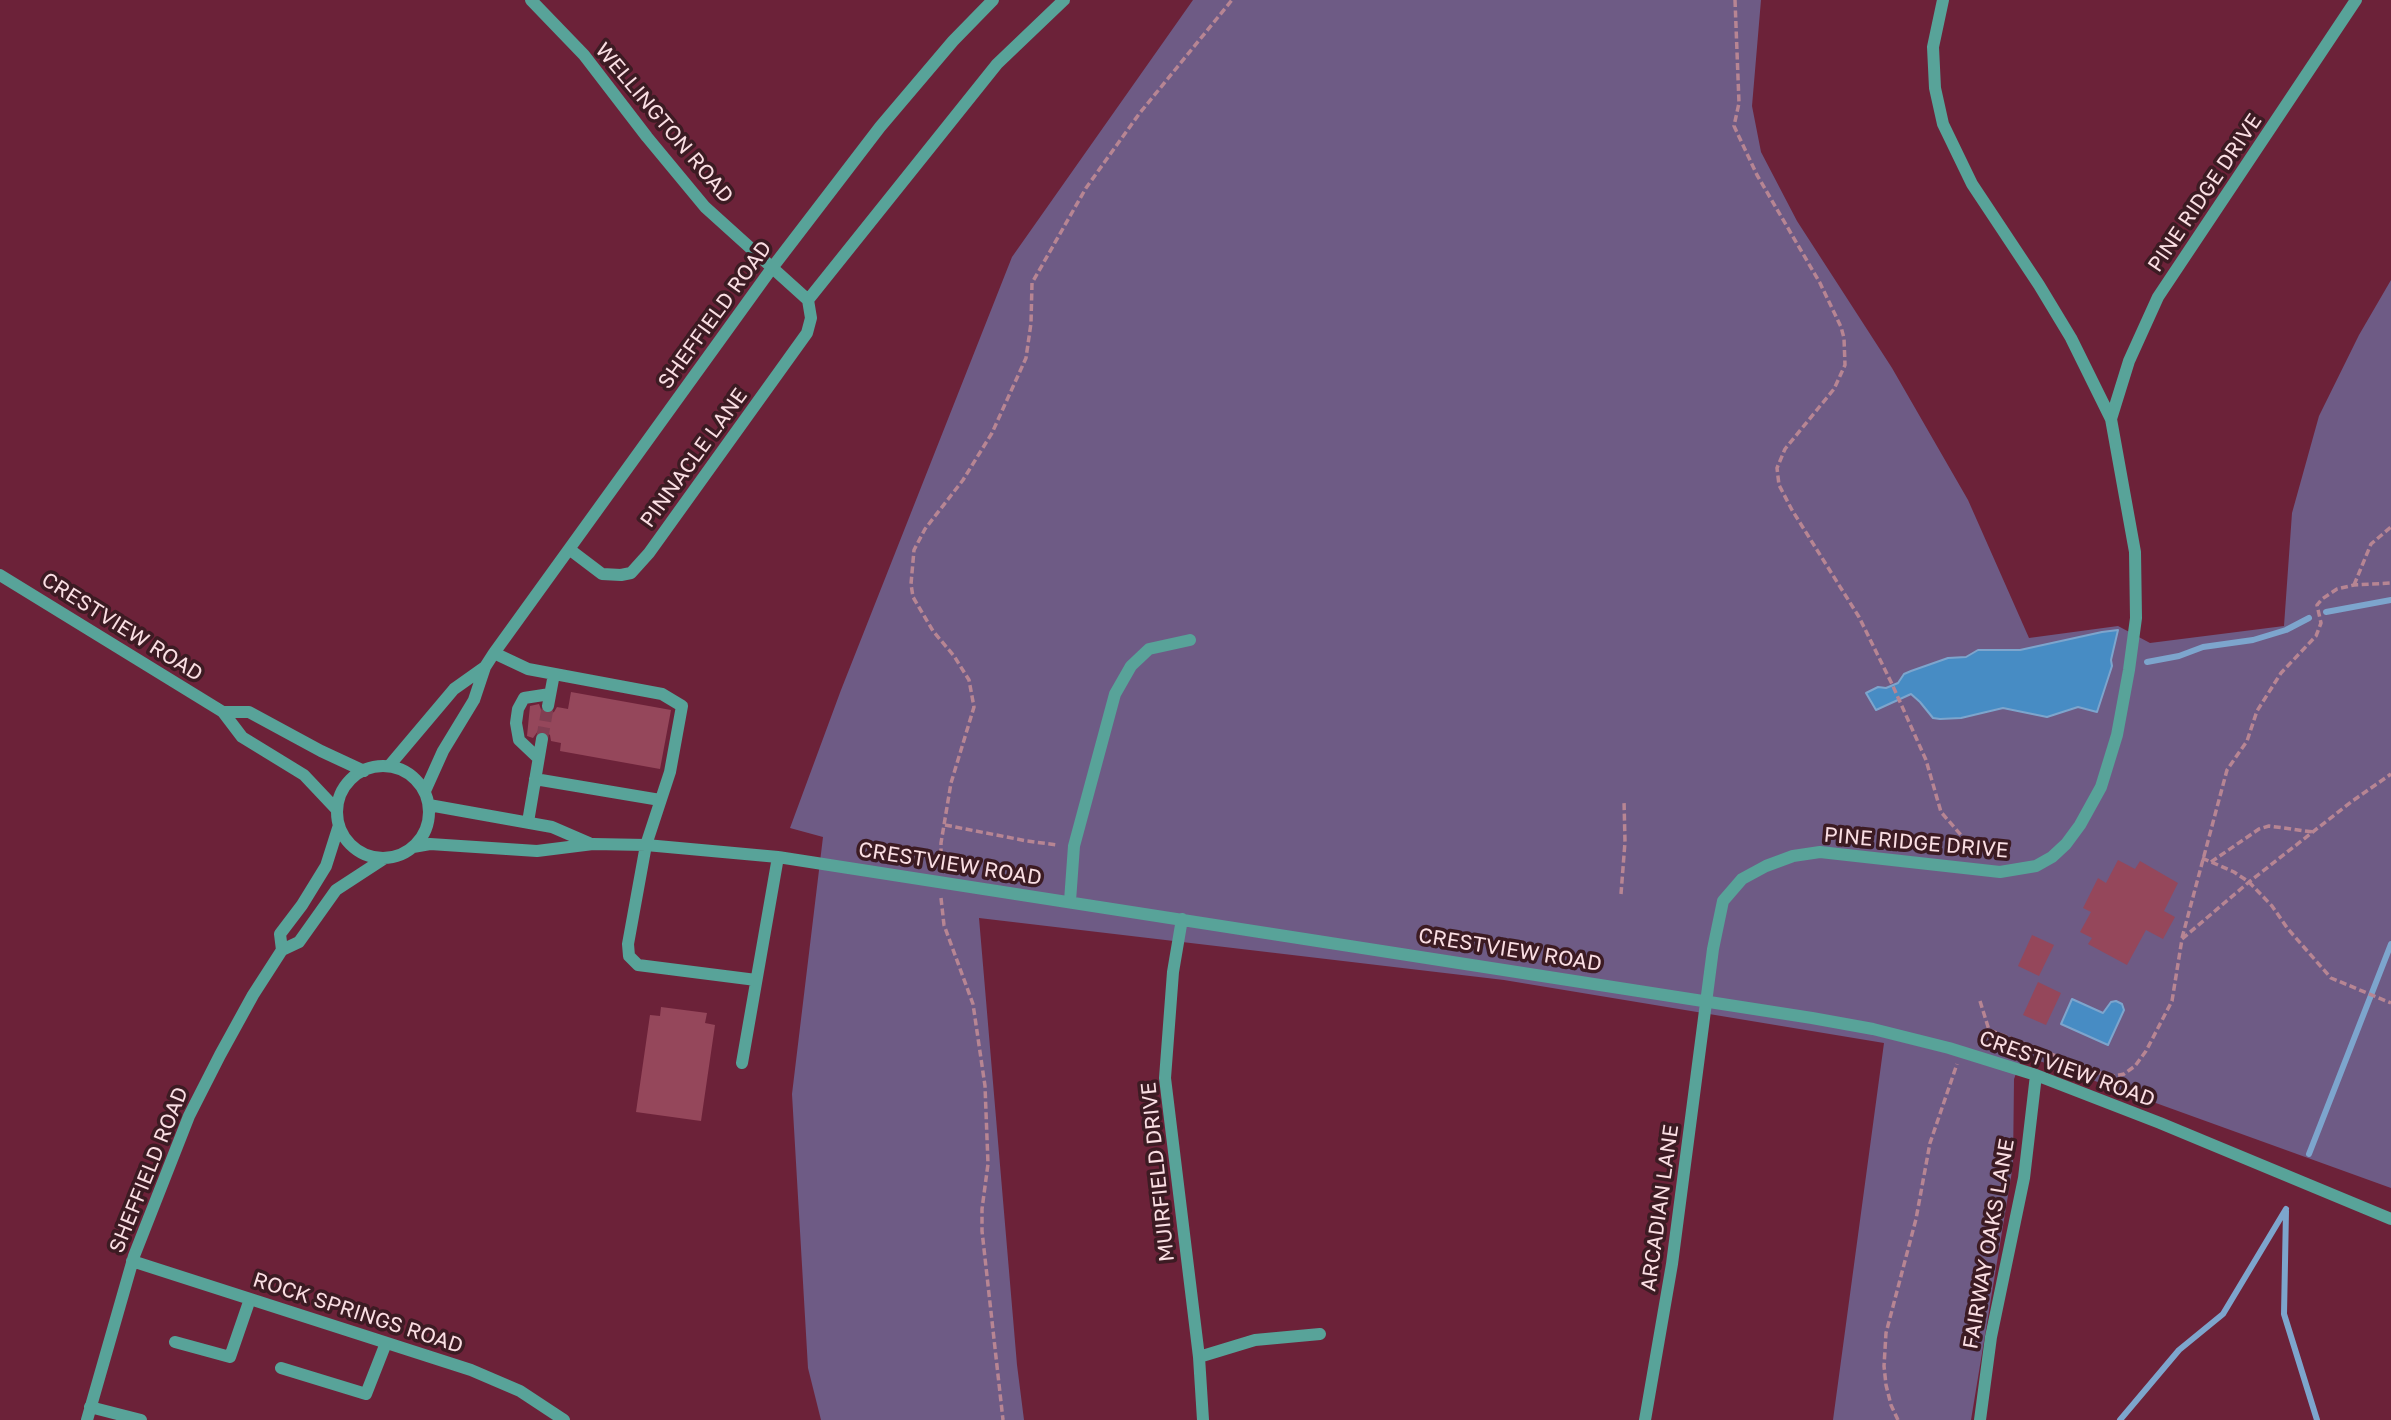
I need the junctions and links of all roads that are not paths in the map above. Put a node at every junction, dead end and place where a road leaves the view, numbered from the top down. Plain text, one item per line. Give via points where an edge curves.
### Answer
1 (531, 0) edge
2 (993, 0) edge
3 (1064, 0) edge
4 (1943, 0) edge
5 (2356, 0) edge
6 (772, 268) junction
7 (808, 300) junction
8 (2111, 419) junction
9 (569, 549) junction
10 (0, 575) edge
11 (1190, 640) dead end
12 (494, 653) junction
13 (485, 667) junction
14 (554, 674) junction
15 (223, 712) junction
16 (542, 739) tunnel mouth
17 (538, 758) junction
18 (389, 766) junction
19 (363, 771) junction
20 (535, 779) junction
21 (425, 791) junction
22 (660, 800) junction
23 (429, 805) junction
24 (337, 810) junction
25 (528, 822) junction
26 (339, 825) junction
27 (593, 844) junction
28 (646, 845) junction
29 (414, 847) junction
30 (778, 857) junction
31 (385, 858) junction
32 (1070, 901) junction
33 (1182, 919) junction
34 (282, 950) junction
35 (756, 980) junction
36 (1707, 1000) junction
37 (742, 1063) dead end
38 (2036, 1075) junction
39 (2391, 1219) edge
40 (132, 1261) junction
41 (250, 1298) junction
42 (1320, 1334) dead end
43 (175, 1342) dead end
44 (386, 1343) junction
45 (1199, 1357) junction
46 (281, 1368) dead end
47 (88, 1413) edge
48 (141, 1420) edge
49 (564, 1420) edge
50 (1203, 1420) edge
51 (1645, 1420) edge
52 (1980, 1420) edge

1 - 6 street, WELLINGTON ROAD via 584,55 705,207
2 - 6 street, SHEFFIELD ROAD via 880,127
3 - 7 street via 997,64
4 - 8 street, PINE RIDGE DRIVE via 1933,47 1943,124 1972,184 2071,338
5 - 8 street, PINE RIDGE DRIVE via 2158,297 2129,361
6 - 7 street
6 - 9 street, SHEFFIELD ROAD
7 - 9 street, PINNACLE LANE via 811,318 807,333 631,573 602,574
8 - 36 street, PINE RIDGE DRIVE via 2135,552 2136,618 2117,735 2101,787 2080,825 2052,857 2019,870 2000,872 1820,852 1766,866 1742,879 1723,901
9 - 12 street, SHEFFIELD ROAD
10 - 15 street, CRESTVIEW ROAD
11 - 32 street via 1149,649 1131,666 1115,694 1074,846
12 - 13 street, SHEFFIELD ROAD
12 - 14 street via 528,669
13 - 18 street, SHEFFIELD ROAD via 454,689
13 - 21 street, SHEFFIELD ROAD via 474,700
14 - 17 street via 549,700 524,698 518,709 519,740
14 - 22 street via 662,694 682,706
15 - 19 street, CRESTVIEW ROAD via 249,712
15 - 24 street, CRESTVIEW ROAD via 242,737 304,775
16 - 17 street
17 - 20 street
18 - 19 street
18 - 21 street via 404,770
19 - 24 street via 348,782
20 - 22 street
20 - 25 street
21 - 23 street
22 - 28 street
23 - 25 street, CRESTVIEW ROAD
23 - 29 street via 429,821
24 - 26 street
25 - 27 street, CRESTVIEW ROAD
26 - 31 street via 356,849
26 - 34 street, SHEFFIELD ROAD via 326,866 280,934
27 - 28 street, CRESTVIEW ROAD
27 - 29 street, CRESTVIEW ROAD via 537,850
28 - 30 street, CRESTVIEW ROAD
28 - 35 street via 629,956 638,965
29 - 31 street
30 - 32 street, CRESTVIEW ROAD
30 - 35 street
31 - 34 street, SHEFFIELD ROAD via 336,890 299,942
32 - 33 street, CRESTVIEW ROAD
33 - 36 street, CRESTVIEW ROAD
33 - 45 street, MUIRFIELD DRIVE via 1165,1078
34 - 40 street, SHEFFIELD ROAD via 234,1028 189,1116
35 - 37 street
36 - 38 street, CRESTVIEW ROAD via 1873,1030
36 - 51 street, ARCADIAN LANE via 1672,1264
38 - 39 street, CRESTVIEW ROAD
38 - 52 street, FAIRWAY OAKS LANE via 2024,1178 1991,1337
40 - 41 street, ROCK SPRINGS ROAD
40 - 47 street, SHEFFIELD ROAD
41 - 43 street via 230,1357
41 - 44 street, ROCK SPRINGS ROAD
42 - 45 street via 1255,1340
44 - 46 street via 366,1394
44 - 49 street, ROCK SPRINGS ROAD via 520,1391
45 - 50 street, MUIRFIELD DRIVE
47 - 48 street

